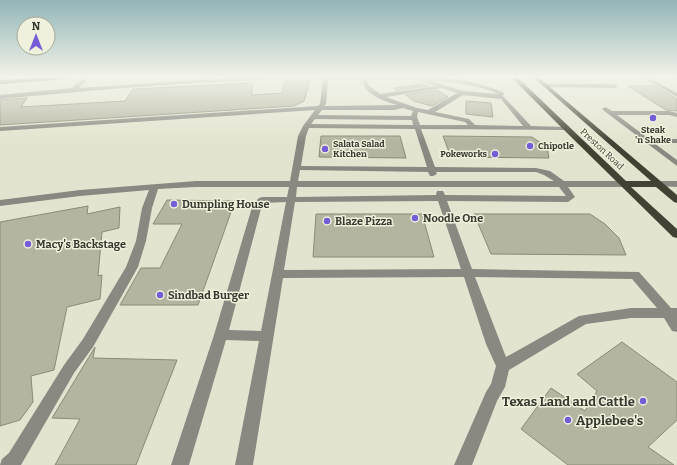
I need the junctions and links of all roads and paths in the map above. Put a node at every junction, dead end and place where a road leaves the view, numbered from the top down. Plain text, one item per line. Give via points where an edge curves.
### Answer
1 (324, 99) edge
2 (388, 99) edge
3 (452, 99) edge
4 (504, 99) edge
5 (536, 99) edge
6 (559, 99) edge
7 (403, 106) junction
8 (320, 108) junction
9 (416, 110) junction
10 (428, 113) junction
11 (677, 115) edge
12 (414, 118) junction
13 (309, 122) junction
14 (418, 127) junction
15 (474, 128) junction
16 (529, 128) junction
17 (565, 128) junction
18 (0, 129) edge
19 (646, 141) junction
20 (677, 141) edge
21 (677, 164) edge
22 (297, 168) junction
23 (432, 169) junction
24 (294, 183) junction
25 (436, 183) junction
26 (561, 184) junction
27 (625, 184) junction
28 (659, 184) junction
29 (677, 184) edge
30 (155, 187) junction
31 (291, 198) junction
32 (441, 198) junction
33 (677, 200) edge
34 (0, 203) edge
35 (677, 235) edge
36 (468, 273) junction
37 (278, 274) junction
38 (672, 313) edge
39 (677, 327) edge
40 (221, 335) junction
41 (267, 336) junction
42 (503, 366) junction
43 (8, 465) edge
44 (180, 465) edge
45 (244, 465) edge
46 (463, 465) edge

1 - 8 lane
2 - 7 lane
3 - 10 lane
4 - 16 lane
5 - 17 main road, Preston Road
6 - 28 main road, Preston Road
7 - 8 lane
7 - 9 lane
8 - 13 lane
8 - 18 lane
9 - 10 lane
9 - 12 lane
10 - 15 lane via 467,120
11 - 19 lane via 607,111
12 - 13 lane
12 - 14 lane
13 - 14 lane
13 - 22 lane via 302,136
14 - 15 lane
14 - 23 lane
15 - 16 lane
16 - 17 lane
17 - 27 main road, Preston Road
19 - 20 lane
19 - 21 lane
22 - 23 lane
22 - 24 lane
23 - 25 lane
23 - 26 lane via 536,170 549,173
24 - 25 lane
24 - 30 lane
24 - 31 lane
25 - 26 lane
25 - 32 lane
26 - 27 lane
26 - 32 lane via 571,197 568,199
27 - 28 main road
27 - 35 main road, Preston Road
28 - 29 lane
28 - 33 main road, Preston Road
30 - 34 lane
30 - 43 lane via 132,268 15,460
31 - 32 lane
31 - 37 lane
31 - 40 lane via 265,199 258,204
32 - 36 lane
36 - 37 lane
36 - 38 lane via 635,275
36 - 42 lane
37 - 41 lane
38 - 39 lane
38 - 42 lane via 631,313 583,319
40 - 41 lane
40 - 44 lane
41 - 45 lane
42 - 46 lane via 498,387 491,397

